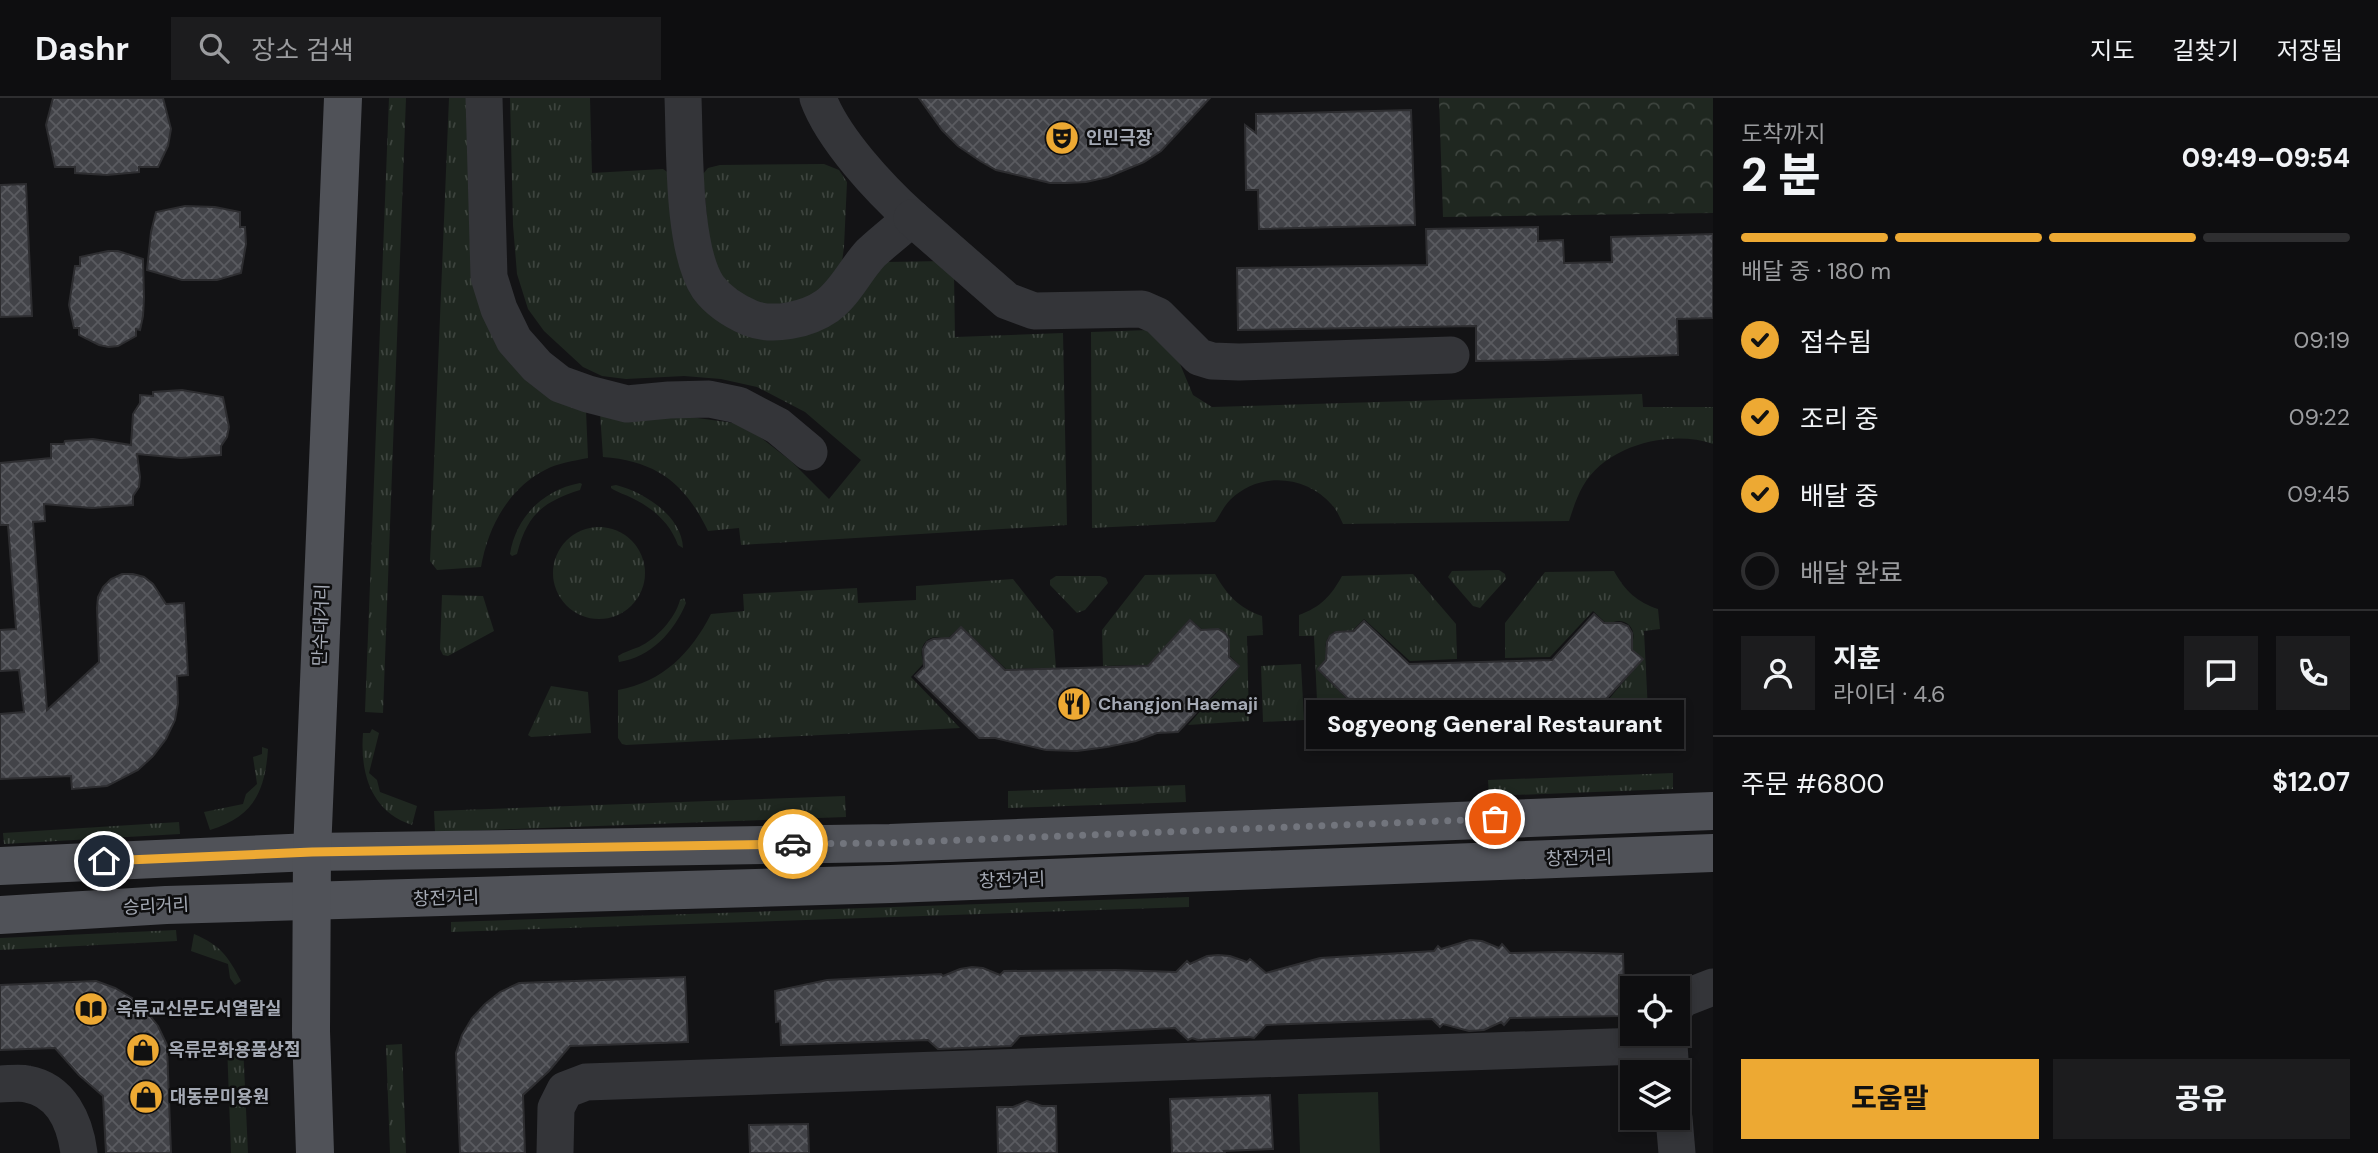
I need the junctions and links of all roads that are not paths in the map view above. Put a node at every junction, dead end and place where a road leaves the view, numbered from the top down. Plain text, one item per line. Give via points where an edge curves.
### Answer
1 (343, 98) edge
2 (484, 98) edge
3 (683, 98) edge
4 (818, 98) edge
5 (912, 218) junction
6 (1451, 355) dead end
7 (809, 452) dead end
8 (1713, 811) edge
9 (312, 852) junction
10 (1713, 853) edge
11 (0, 866) edge
12 (311, 902) junction
13 (0, 915) edge
14 (1713, 987) edge
15 (1690, 995) edge
16 (1669, 1051) edge
17 (0, 1084) edge
18 (1675, 1130) edge
19 (79, 1153) edge
20 (315, 1153) edge
21 (555, 1153) edge
22 (1677, 1153) edge

1 - 9 main road, 만수대거리
2 - 7 street via 489,277 514,340 537,366 560,384 627,404 709,399 737,405 778,426
3 - 5 street via 689,224 698,262 707,285 722,303 743,315 761,322 779,321 808,316 827,306 871,254
4 - 5 street via 852,154
5 - 6 street via 1007,301 1034,312 1142,310 1158,316 1199,357 1212,361
8 - 9 main road via 890,843
9 - 11 main road
9 - 12 main road, 만수대거리
10 - 12 main road, 창전거리
12 - 13 main road, 승리거리
12 - 20 main road, 만수대거리
14 - 15 street
16 - 21 street via 586,1082 565,1090 556,1108
17 - 19 street via 27,1083 51,1092 67,1112
18 - 22 street

